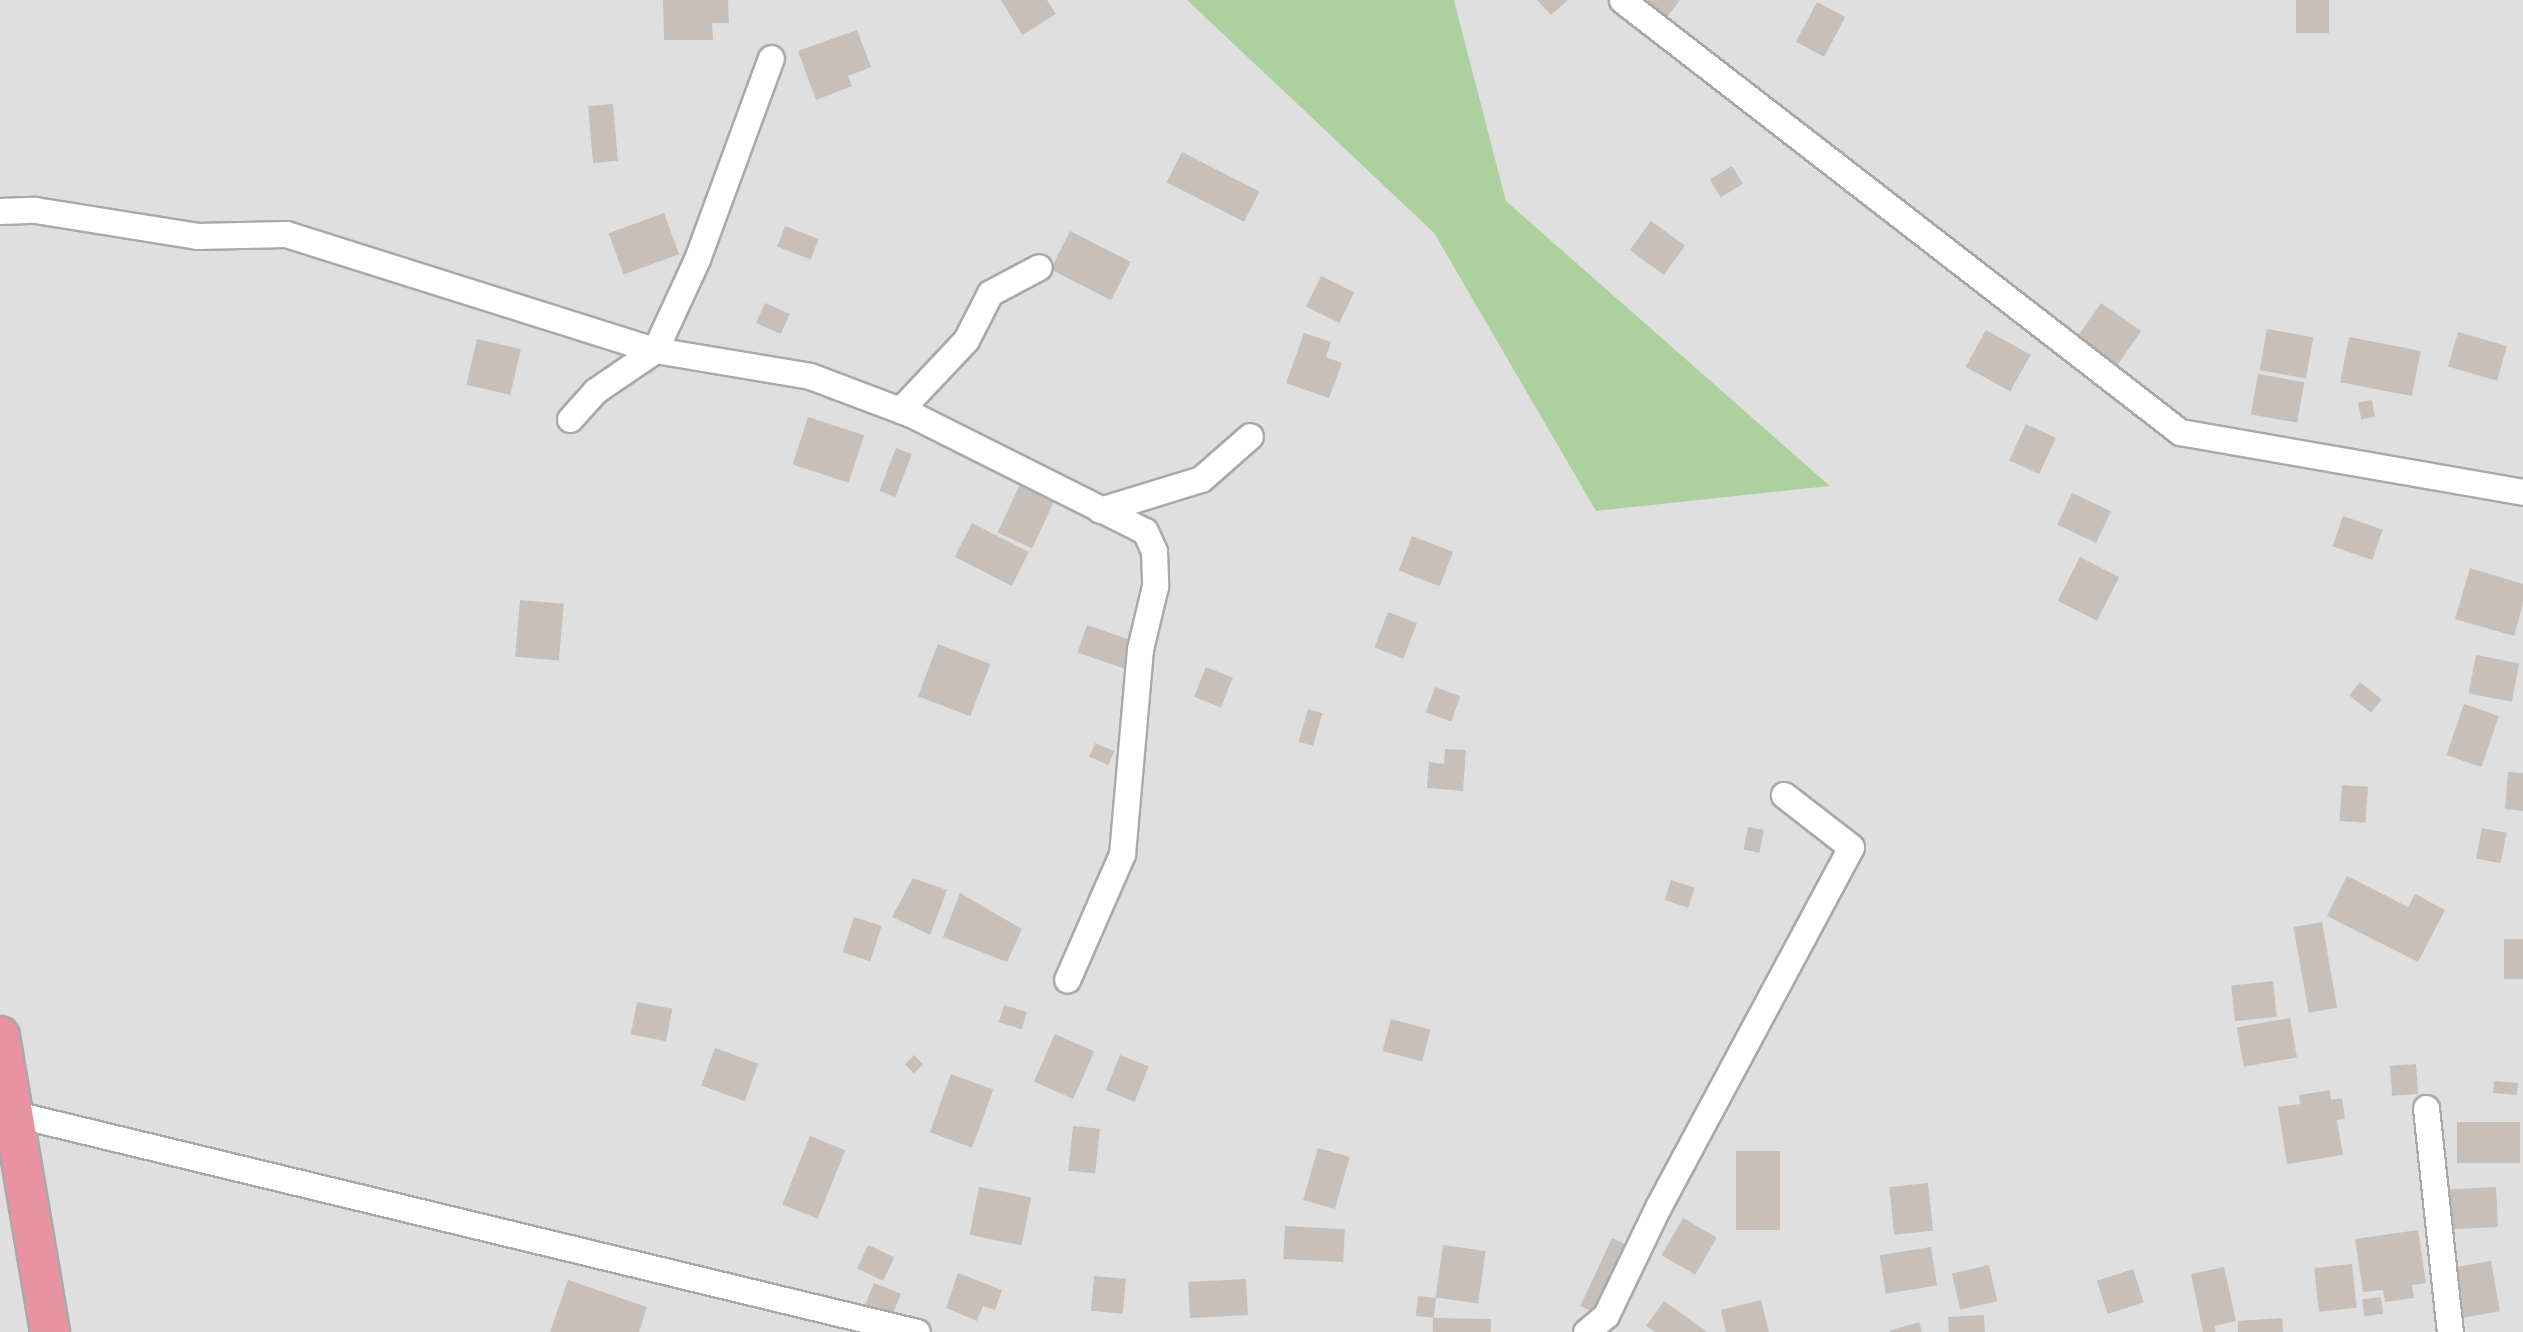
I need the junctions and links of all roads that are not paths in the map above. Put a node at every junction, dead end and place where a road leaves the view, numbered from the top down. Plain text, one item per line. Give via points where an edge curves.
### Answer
1 (1622, 0) edge
2 (770, 58) dead end
3 (0, 211) edge
4 (1040, 267) dead end
5 (655, 350) junction
6 (900, 410) junction
7 (570, 419) dead end
8 (1250, 436) dead end
9 (2523, 492) edge
10 (1100, 510) junction
11 (1784, 795) dead end
12 (1066, 980) dead end
13 (0, 1036) edge
14 (2426, 1108) dead end
15 (11, 1113) junction
16 (50, 1332) edge
17 (917, 1332) edge
18 (1586, 1332) edge
19 (2450, 1332) edge

1 - 9 street via 2180,432
2 - 5 street via 697,259
3 - 5 street via 35,210 197,236 286,234
4 - 6 street via 990,293 966,340
5 - 6 street via 810,376
5 - 7 street via 595,391
6 - 10 street
8 - 10 street via 1201,479
10 - 12 street via 1145,531 1154,551 1154,586 1140,649 1122,854
11 - 18 street via 1851,847 1606,1315
13 - 15 highway
14 - 19 street
15 - 16 highway
15 - 17 street

